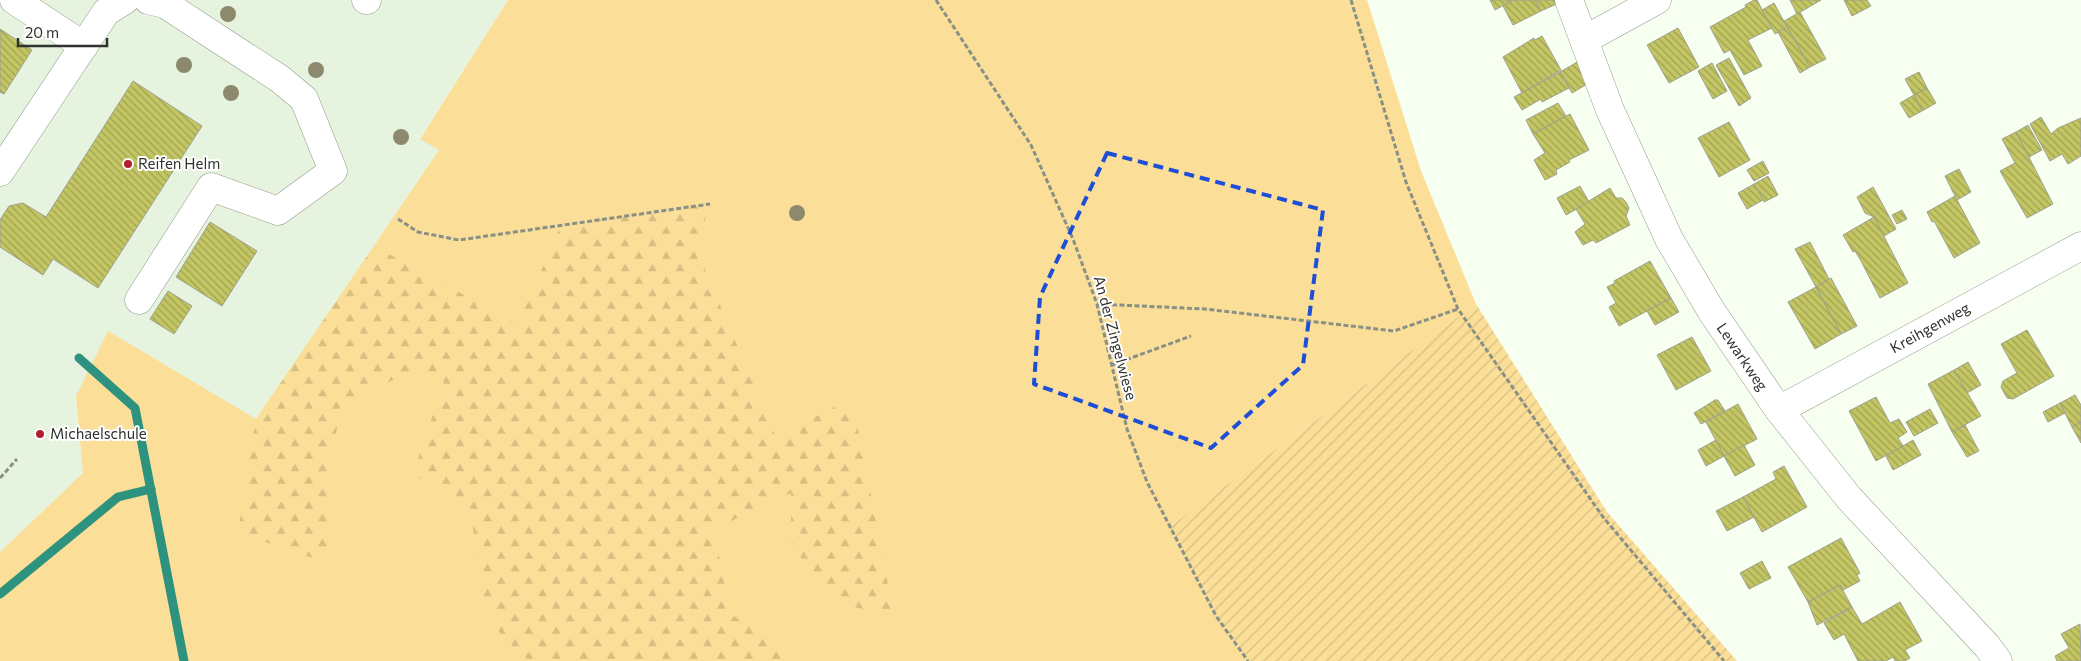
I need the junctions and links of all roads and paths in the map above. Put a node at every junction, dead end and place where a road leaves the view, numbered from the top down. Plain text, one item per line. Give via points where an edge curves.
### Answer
1 (14, 0) edge
2 (125, 0) edge
3 (148, 0) edge
4 (936, 0) edge
5 (1351, 0) edge
6 (1569, 0) edge
7 (1657, 0) edge
8 (1584, 40) junction
9 (84, 46) junction
10 (0, 172) edge
11 (710, 204) dead end
12 (398, 219) dead end
13 (2081, 246) edge
14 (139, 300) dead end
15 (1097, 304) junction
16 (1458, 309) junction
17 (1190, 336) dead end
18 (1112, 365) junction
19 (1779, 410) junction
20 (17, 459) dead end
21 (0, 478) edge
22 (1248, 661) edge
23 (1724, 661) edge
24 (1998, 661) edge

1 - 9 street
2 - 9 street via 106,12
3 - 14 street via 165,4 280,79 304,99 333,171 278,211 211,187
4 - 15 path, An der Zingelwiese via 1031,146 1073,239
5 - 16 path via 1406,182
6 - 8 street, Lewarkweg
7 - 8 street
8 - 19 street, Lewarkweg via 1610,110 1669,239 1712,312
9 - 10 street
11 - 12 path via 459,240 418,232
13 - 19 street, Kreihgenweg
15 - 16 path via 1205,309 1394,331
15 - 18 path, An der Zingelwiese
16 - 23 path via 1603,517
17 - 18 path
18 - 22 path, An der Zingelwiese via 1127,429 1147,482 1216,616
19 - 24 street, Lewarkweg via 1849,498
20 - 21 path

